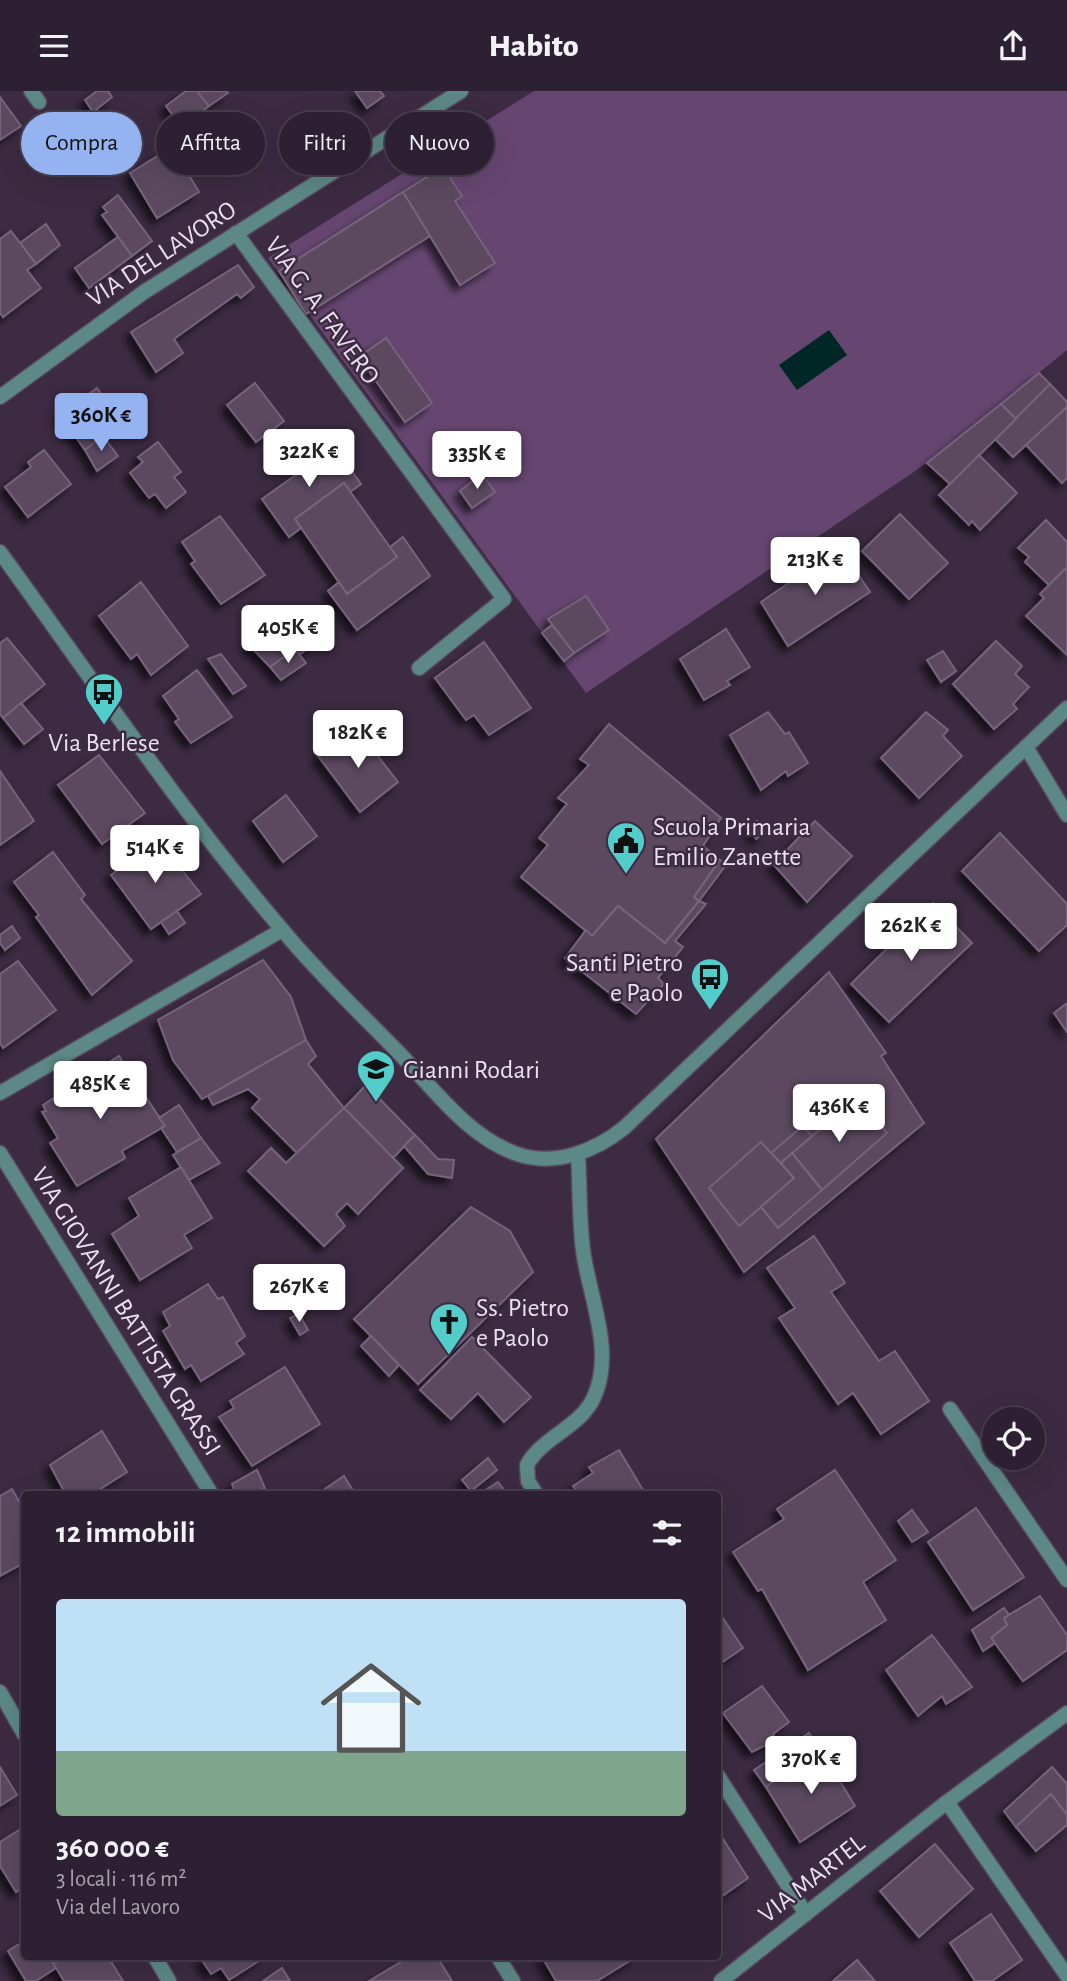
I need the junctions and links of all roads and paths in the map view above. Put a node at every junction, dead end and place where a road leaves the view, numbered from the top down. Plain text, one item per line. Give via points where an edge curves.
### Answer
1 (461, 91) edge
2 (236, 233) junction
3 (0, 397) edge
4 (0, 552) edge
5 (419, 668) dead end
6 (1067, 708) edge
7 (1026, 747) junction
8 (1067, 815) edge
9 (282, 930) junction
10 (0, 1093) edge
11 (0, 1153) edge
12 (578, 1154) junction
13 (950, 1409) dead end
14 (210, 1491) edge
15 (534, 1491) edge
16 (1067, 1580) edge
17 (0, 1692) edge
18 (1067, 1713) edge
19 (21, 1729) edge
20 (721, 1781) edge
21 (947, 1802) junction
22 (806, 1914) junction
23 (157, 1960) edge
24 (500, 1960) edge
25 (1067, 1976) edge
26 (169, 1981) edge
27 (513, 1981) edge
28 (721, 1981) edge

1 - 2 street, VIA DEL LAVORO
2 - 3 street, VIA DEL LAVORO via 107,317
2 - 5 street, VIA G. A. FAVERO via 504,599
4 - 9 street via 194,821
6 - 7 street
7 - 8 street
7 - 12 street via 625,1127
9 - 10 street
9 - 12 street via 488,1141 521,1156
11 - 14 street, VIA GIOVANNI BATTISTA GRASSI
12 - 15 street via 581,1228 598,1319 600,1376 588,1409 527,1465
13 - 16 street
17 - 19 street
18 - 21 street, VIA MARTEL
20 - 22 street
21 - 22 street, VIA MARTEL
21 - 25 street
22 - 28 street, VIA MARTEL
23 - 26 street
24 - 27 street

